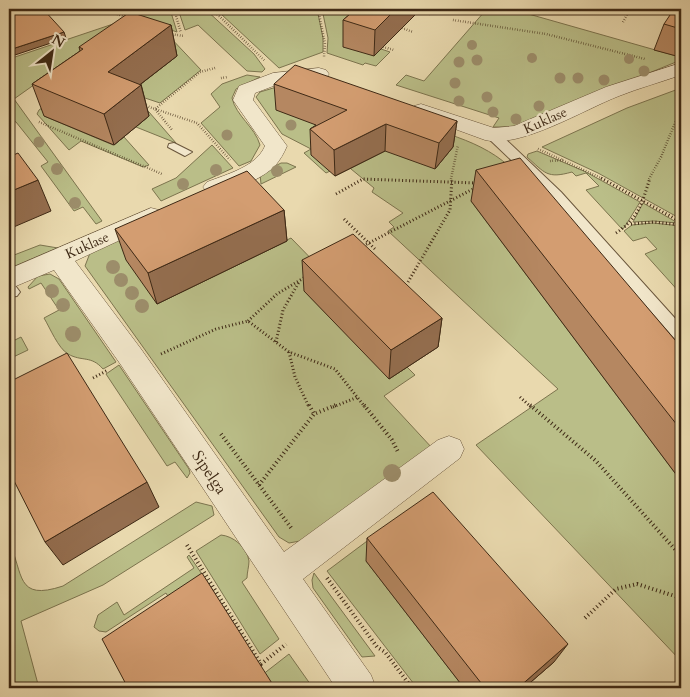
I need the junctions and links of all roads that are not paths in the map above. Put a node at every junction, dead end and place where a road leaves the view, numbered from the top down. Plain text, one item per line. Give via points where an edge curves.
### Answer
1 (681, 69) edge
2 (328, 77) edge
3 (403, 103) edge
4 (493, 135) junction
5 (197, 195) edge
6 (172, 207) edge
7 (58, 258) junction
8 (10, 287) edge
9 (681, 336) edge
10 (449, 449) dead end
11 (281, 575) junction
12 (358, 688) edge

1 - 4 street, Kuklase via 613,91 518,132
2 - 5 street via 282,77 246,90 243,100 276,146 274,154 244,175
3 - 4 street, Kuklase
4 - 9 lane via 556,195
6 - 7 street, Kuklase
7 - 8 street, Kuklase
7 - 11 street, Sipelga via 131,357
10 - 11 street
11 - 12 street, Sipelga

